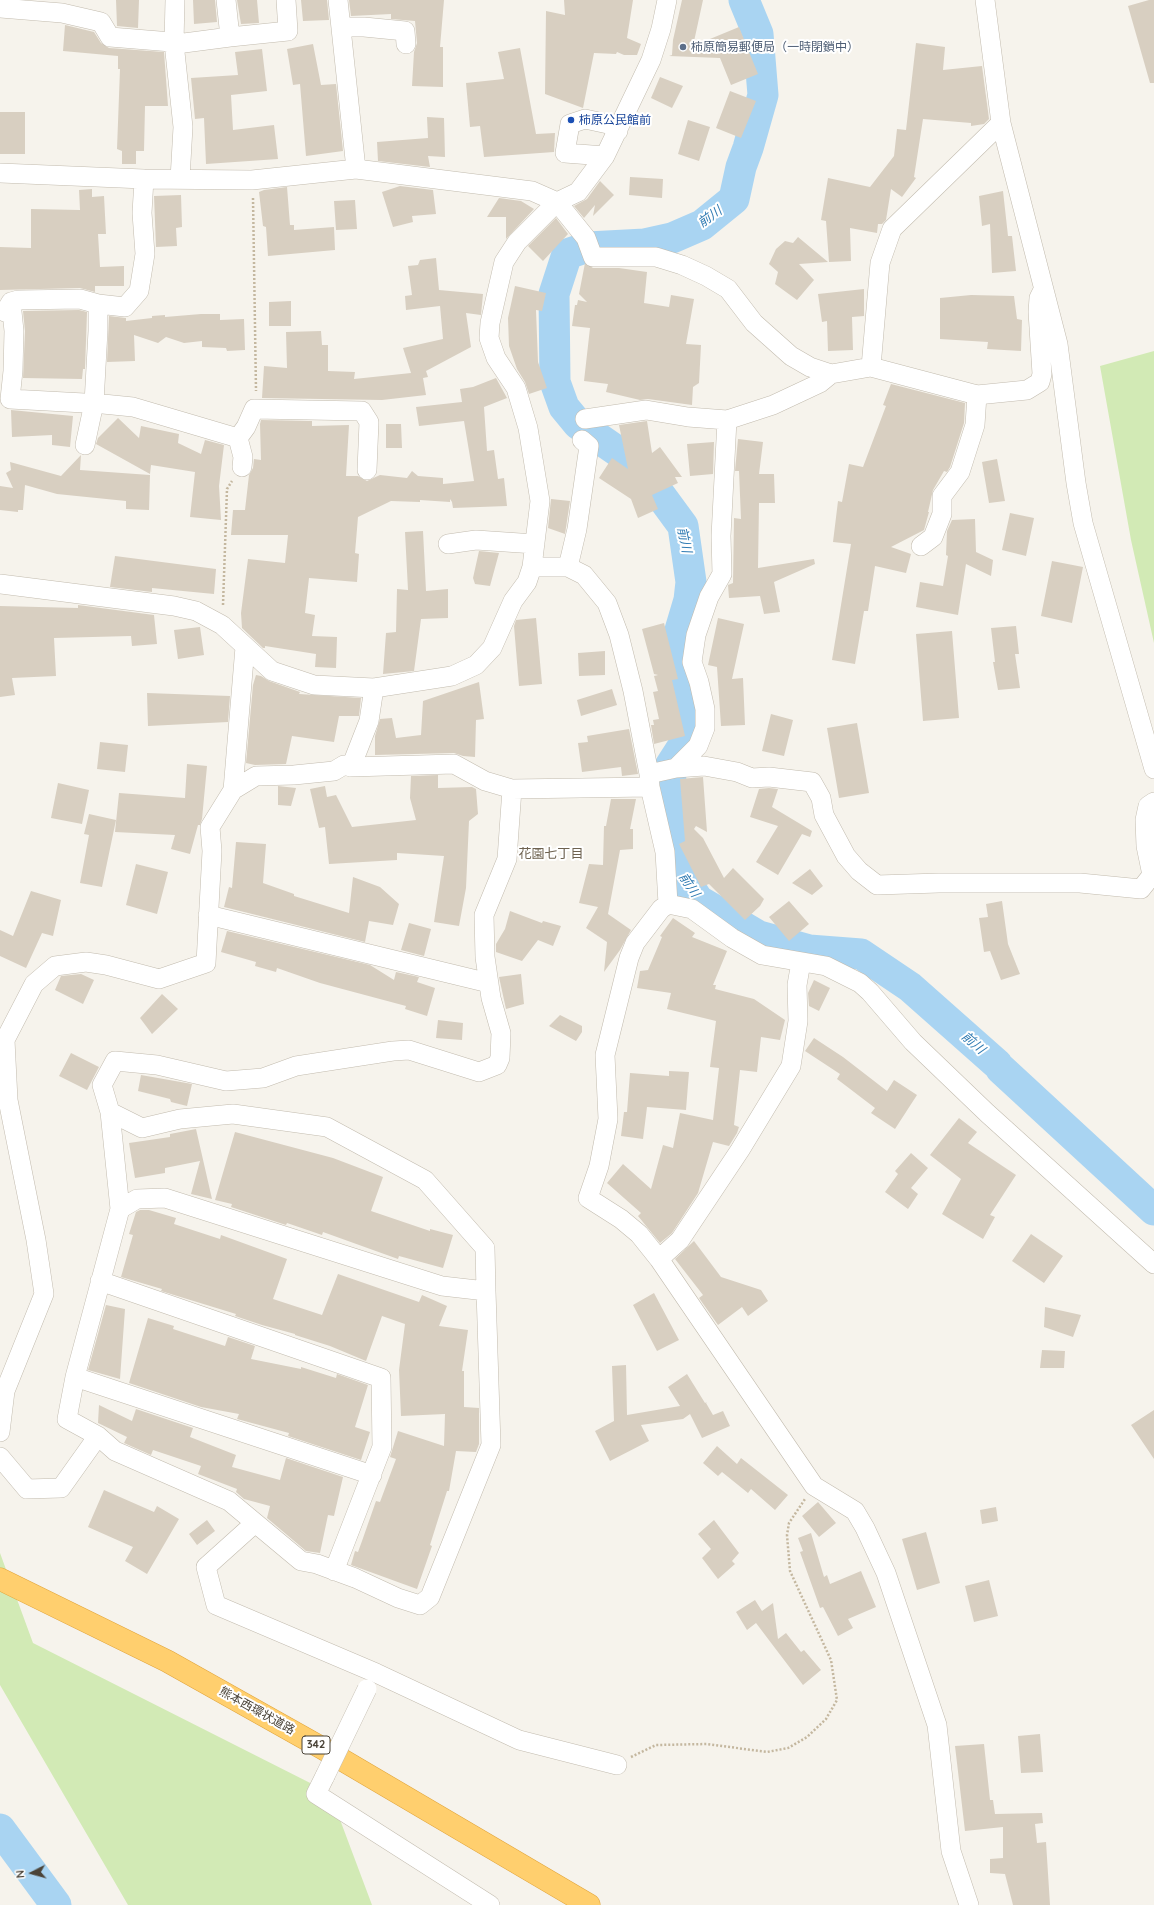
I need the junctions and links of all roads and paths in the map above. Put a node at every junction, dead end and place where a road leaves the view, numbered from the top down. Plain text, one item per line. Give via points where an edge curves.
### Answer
1 (175, 0) edge
2 (226, 0) edge
3 (286, 0) edge
4 (338, 0) edge
5 (667, 0) edge
6 (986, 0) edge
7 (0, 8) edge
8 (341, 27) junction
9 (230, 36) junction
10 (174, 43) junction
11 (406, 44) dead end
12 (1001, 123) junction
13 (618, 131) junction
14 (605, 156) junction
15 (356, 169) junction
16 (0, 172) edge
17 (144, 179) junction
18 (180, 179) junction
19 (557, 202) junction
20 (1043, 290) junction
21 (11, 302) junction
22 (98, 304) junction
23 (0, 317) edge
24 (871, 367) junction
25 (831, 374) junction
26 (977, 395) junction
27 (94, 403) junction
28 (585, 419) dead end
29 (727, 420) junction
30 (238, 438) junction
31 (582, 440) dead end
32 (85, 445) dead end
33 (242, 467) dead end
34 (367, 470) dead end
35 (448, 544) dead end
36 (535, 544) junction
37 (921, 546) dead end
38 (532, 567) junction
39 (568, 567) junction
40 (0, 584) edge
41 (245, 647) junction
42 (374, 688) junction
43 (352, 767) junction
44 (1154, 769) edge
45 (659, 775) junction
46 (512, 789) junction
47 (233, 790) junction
48 (1154, 802) edge
49 (668, 904) junction
50 (208, 915) junction
51 (801, 962) junction
52 (489, 983) junction
53 (110, 1112) junction
54 (0, 1131) edge
55 (22, 1170) junction
56 (120, 1209) junction
57 (659, 1259) junction
58 (1154, 1264) edge
59 (100, 1281) junction
60 (486, 1292) junction
61 (75, 1377) junction
62 (0, 1432) edge
63 (98, 1436) junction
64 (0, 1457) edge
65 (372, 1475) junction
66 (814, 1486) junction
67 (255, 1523) junction
68 (334, 1570) junction
69 (0, 1579) edge
70 (372, 1681) junction
71 (617, 1766) joint
72 (490, 1905) edge
73 (589, 1905) edge
74 (969, 1905) edge

1 - 10 street
2 - 9 street
3 - 9 street via 288,31
4 - 8 street
5 - 13 street via 651,60
6 - 12 street
7 - 10 street via 62,13 101,22 110,37
8 - 11 street via 405,31
8 - 15 street
9 - 10 street
10 - 18 street via 183,128
12 - 20 street
12 - 24 street via 892,229 880,263
13 - 14 street
13 - 14 street via 608,124 585,119 570,124 565,153
14 - 19 street via 578,192
15 - 18 street via 252,180
15 - 19 street via 532,191
16 - 17 street
17 - 18 street
17 - 22 street via 142,213 145,254 139,291 125,307
19 - 25 street via 586,238 593,257 656,257 706,276 728,289 754,323 790,356 810,367
19 - 36 street via 517,242 504,262 489,338 496,358 516,388 528,428 540,501
20 - 26 street via 1039,298 1038,312 1042,374 1040,382 1027,390
20 - 44 street via 1058,344 1083,523
21 - 22 street via 80,299
21 - 23 street
21 - 27 street via 14,371 10,399
22 - 27 street
24 - 25 street
24 - 26 street
25 - 29 street via 820,383 773,405
26 - 37 street via 975,426 960,472 942,496 942,514 933,537
27 - 30 street via 133,407
27 - 32 street
28 - 29 street via 646,410
29 - 45 street via 721,536 722,574 709,597 696,635 692,662 703,702 705,728 698,746
30 - 33 street via 243,457
30 - 34 street via 254,409 362,411 369,422
31 - 39 street via 589,446 577,529
35 - 36 street via 476,540
36 - 38 street
38 - 39 street
38 - 42 street via 527,582 513,601 492,648 476,666 452,676
39 - 45 street via 584,575 607,603
40 - 41 street via 182,607 196,611 222,625
41 - 42 street via 272,671 314,685
41 - 47 street
42 - 43 street via 369,721
43 - 46 street via 454,764 486,781
43 - 47 street via 344,765 334,771 256,776
45 - 46 street
45 - 48 street via 704,766 737,772 752,778 769,777 812,782 822,798 824,814 846,856 859,871 877,885 1080,883 1142,889 1152,875 1146,846 1145,820 1148,806
45 - 49 street
46 - 52 street via 507,859 484,915 484,957
47 - 50 street via 210,827 212,851
49 - 51 street via 692,909 732,938 762,955
49 - 57 street via 661,909 635,943 629,958 605,1055 608,1120 599,1166 588,1198 639,1234
50 - 52 street
50 - 55 street via 206,963 159,979 86,962 55,966 34,984 5,1040 8,1100
51 - 57 street via 797,984 798,1021 791,1066 740,1150 680,1240
51 - 58 street via 826,966 860,983 918,1047 987,1114 1115,1226
52 - 53 street via 501,1033 500,1058 497,1065 479,1072 409,1050 296,1066 263,1078 226,1081 157,1065 115,1061 102,1085
53 - 56 street
53 - 60 street via 142,1128 180,1119 233,1114 327,1127 425,1180 485,1248
54 - 55 street
55 - 62 street via 44,1294 5,1391
56 - 59 street
56 - 60 street via 138,1199 165,1198 442,1286
57 - 66 street
59 - 61 street
59 - 65 street via 381,1378 382,1447
60 - 68 street via 491,1445 430,1597 420,1604 398,1598
61 - 63 street via 67,1419
61 - 65 street
63 - 64 street via 61,1488 27,1489
63 - 67 street via 115,1451 229,1501
65 - 68 street
66 - 71 path via 789,1523 787,1535 790,1571 831,1660 837,1700 826,1719 807,1737 788,1748 767,1752 707,1744 656,1745
66 - 74 street via 855,1511 886,1574 937,1725 951,1850
67 - 68 street via 301,1561
67 - 70 street via 206,1567 216,1605
69 - 73 highway, 熊本西環状道路 / 342 via 167,1661 322,1748
70 - 71 street via 519,1740
70 - 72 street, bridge via 316,1794

